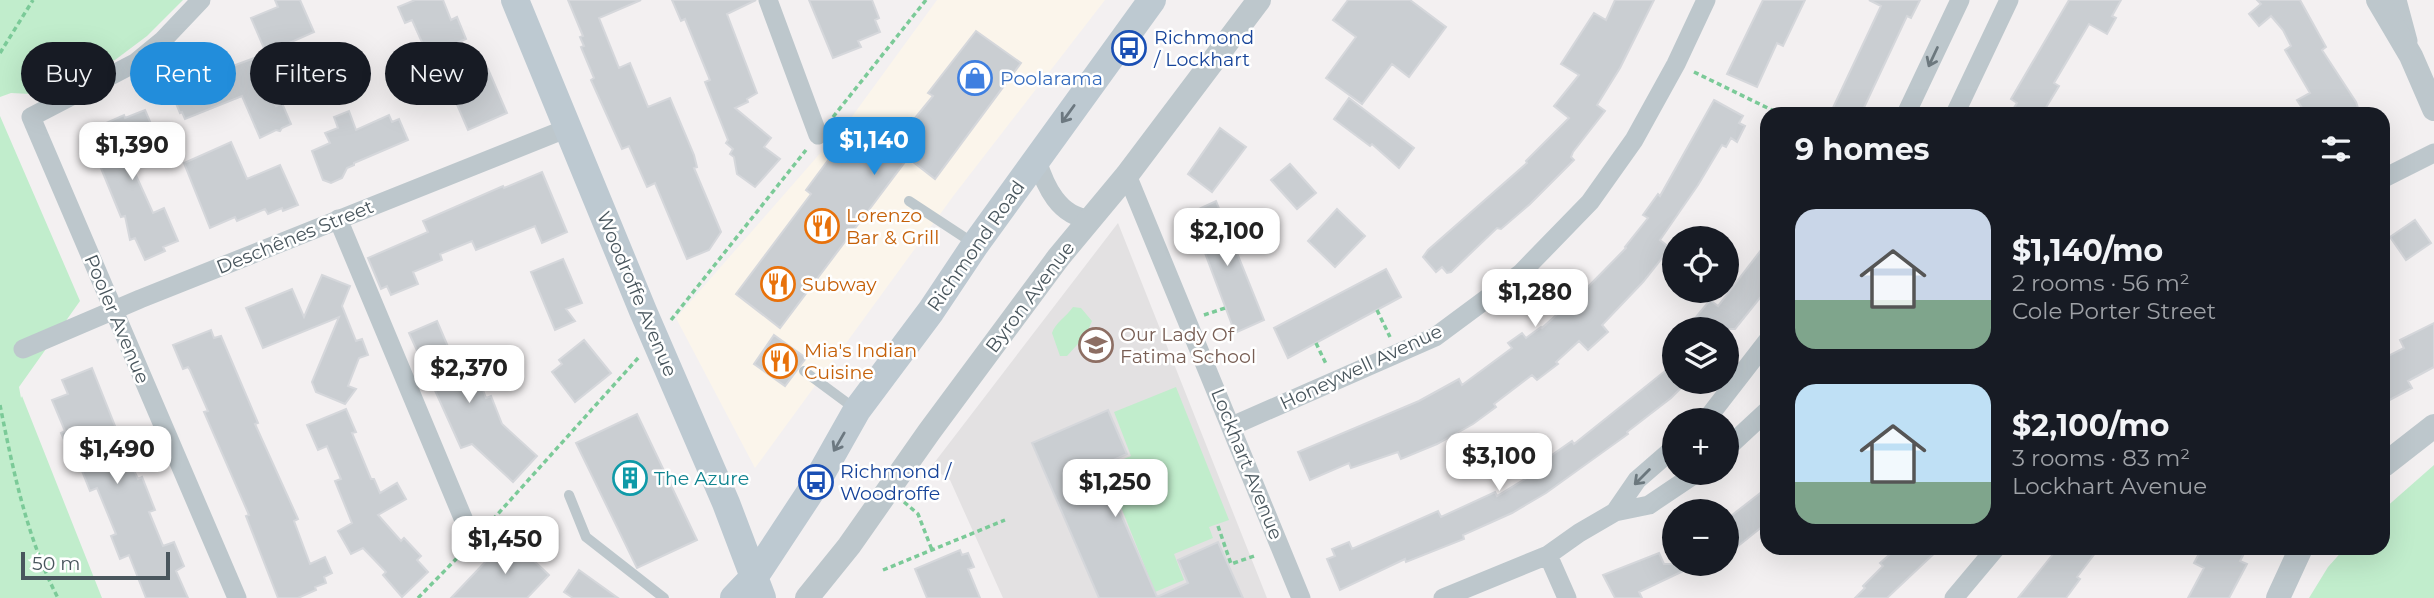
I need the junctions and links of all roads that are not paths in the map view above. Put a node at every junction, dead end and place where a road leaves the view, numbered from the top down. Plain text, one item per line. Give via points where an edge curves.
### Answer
1 (201, 0) edge
2 (514, 0) edge
3 (768, 0) edge
4 (1152, 0) edge
5 (1259, 0) edge
6 (1706, 0) edge
7 (1960, 0) edge
8 (2009, 0) edge
9 (2378, 0) edge
10 (2398, 0) edge
11 (2411, 56) junction
12 (1909, 107) edge
13 (1958, 107) edge
14 (2434, 109) edge
15 (568, 128) junction
16 (818, 135) road end
17 (2434, 153) edge
18 (1037, 160) junction
19 (1127, 175) junction
20 (2390, 175) edge
21 (909, 201) dead end
22 (338, 219) junction
23 (1090, 219) junction
24 (975, 245) junction
25 (113, 310) junction
26 (23, 349) dead end
27 (1760, 350) edge
28 (804, 371) dead end
29 (1715, 408) edge
30 (857, 410) junction
31 (1760, 417) edge
32 (1232, 426) junction
33 (2434, 426) edge
34 (1739, 437) edge
35 (1662, 458) edge
36 (2390, 460) edge
37 (1679, 485) edge
38 (569, 495) dead end
39 (1615, 512) junction
40 (473, 542) road end
41 (1548, 555) junction
42 (1990, 555) edge
43 (2298, 555) edge
44 (762, 590) edge
45 (237, 598) edge
46 (664, 598) edge
47 (734, 598) edge
48 (807, 598) edge
49 (1301, 598) edge
50 (1443, 598) edge
51 (1567, 598) edge
52 (1954, 598) edge
53 (2278, 598) edge

1 - 25 street, Pooler Avenue via 135,63 31,117
2 - 15 main road, Woodroffe Avenue
3 - 16 street
4 -> 18 main road, Richmond Road
5 - 19 street, Byron Avenue
6 - 32 street, Honeywell Avenue via 1634,140 1590,202 1520,274 1435,337
7 -> 12 street
8 - 13 street
9 - 11 street
10 - 11 street
11 - 14 street
15 - 22 street, Deschênes Street
15 - 44 main road, Woodroffe Avenue
17 - 20 street
18 - 23 street via 1047,187 1063,208
18 - 24 main road, Richmond Road
19 - 23 street, Byron Avenue
19 - 32 street, Lockhart Avenue
21 - 24 lane
22 - 25 street, Deschênes Street
22 - 40 street
23 - 48 street, Byron Avenue
24 - 30 main road, Richmond Road
25 - 26 street, Deschênes Street
25 - 45 street, Pooler Avenue
27 - 29 street
28 - 30 lane
30 -> 44 main road, Richmond Road
31 - 34 street
32 - 49 street, Lockhart Avenue
33 - 36 street
35 -> 39 street via 1637,480
37 - 39 street via 1649,505
38 - 46 lane via 586,537
39 - 41 street
41 - 50 street
41 - 51 street
42 - 52 street
43 - 53 street
44 - 47 main road, Richmond Road

